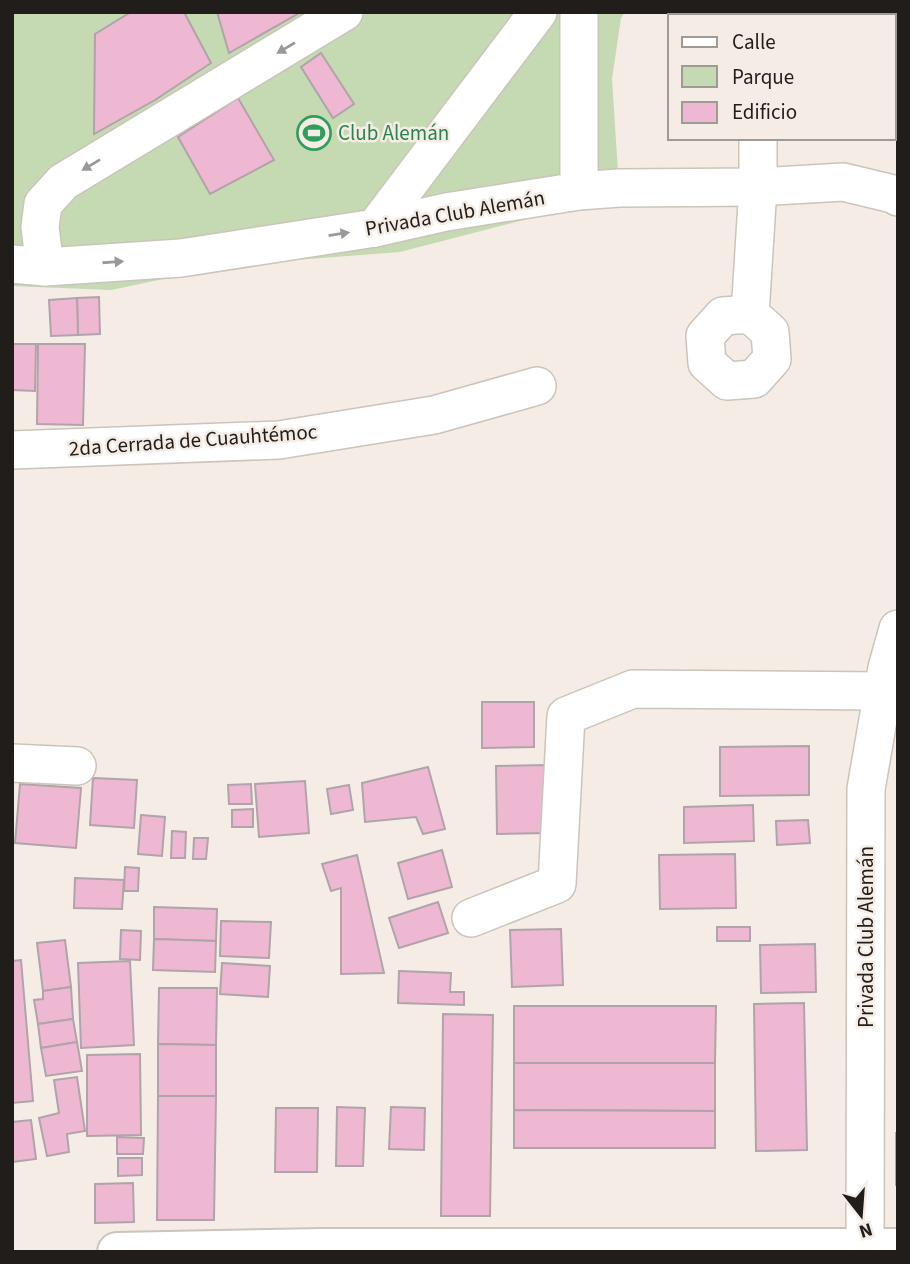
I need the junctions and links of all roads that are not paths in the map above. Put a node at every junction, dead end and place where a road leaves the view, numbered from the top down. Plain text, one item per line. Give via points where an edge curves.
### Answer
1 (344, 12) edge
2 (538, 12) edge
3 (579, 12) edge
4 (758, 140) edge
5 (758, 187) junction
6 (579, 191) junction
7 (898, 197) edge
8 (375, 228) junction
9 (29, 266) edge
10 (750, 314) dead end
11 (537, 386) dead end
12 (12, 450) edge
13 (898, 629) edge
14 (890, 688) edge
15 (12, 763) edge
16 (77, 766) dead end
17 (471, 918) dead end
18 (881, 1248) edge
19 (117, 1252) edge

1 -> 9 street via 63,182 43,204
2 - 8 street
3 - 6 street
4 - 5 street
5 - 6 street, Privada Club Alemán
5 - 7 street, Privada Club Alemán via 843,182
5 - 10 street
6 - 8 street, Privada Club Alemán
9 -> 8 street, Privada Club Alemán via 181,258
11 - 12 street, 2da Cerrada de Cuauhtémoc via 434,415 279,439
13 - 14 street, Privada Club Alemán via 887,668
14 - 17 street via 633,689 566,716 557,884
14 - 18 street, Privada Club Alemán via 866,789
15 - 16 street
18 - 19 street

